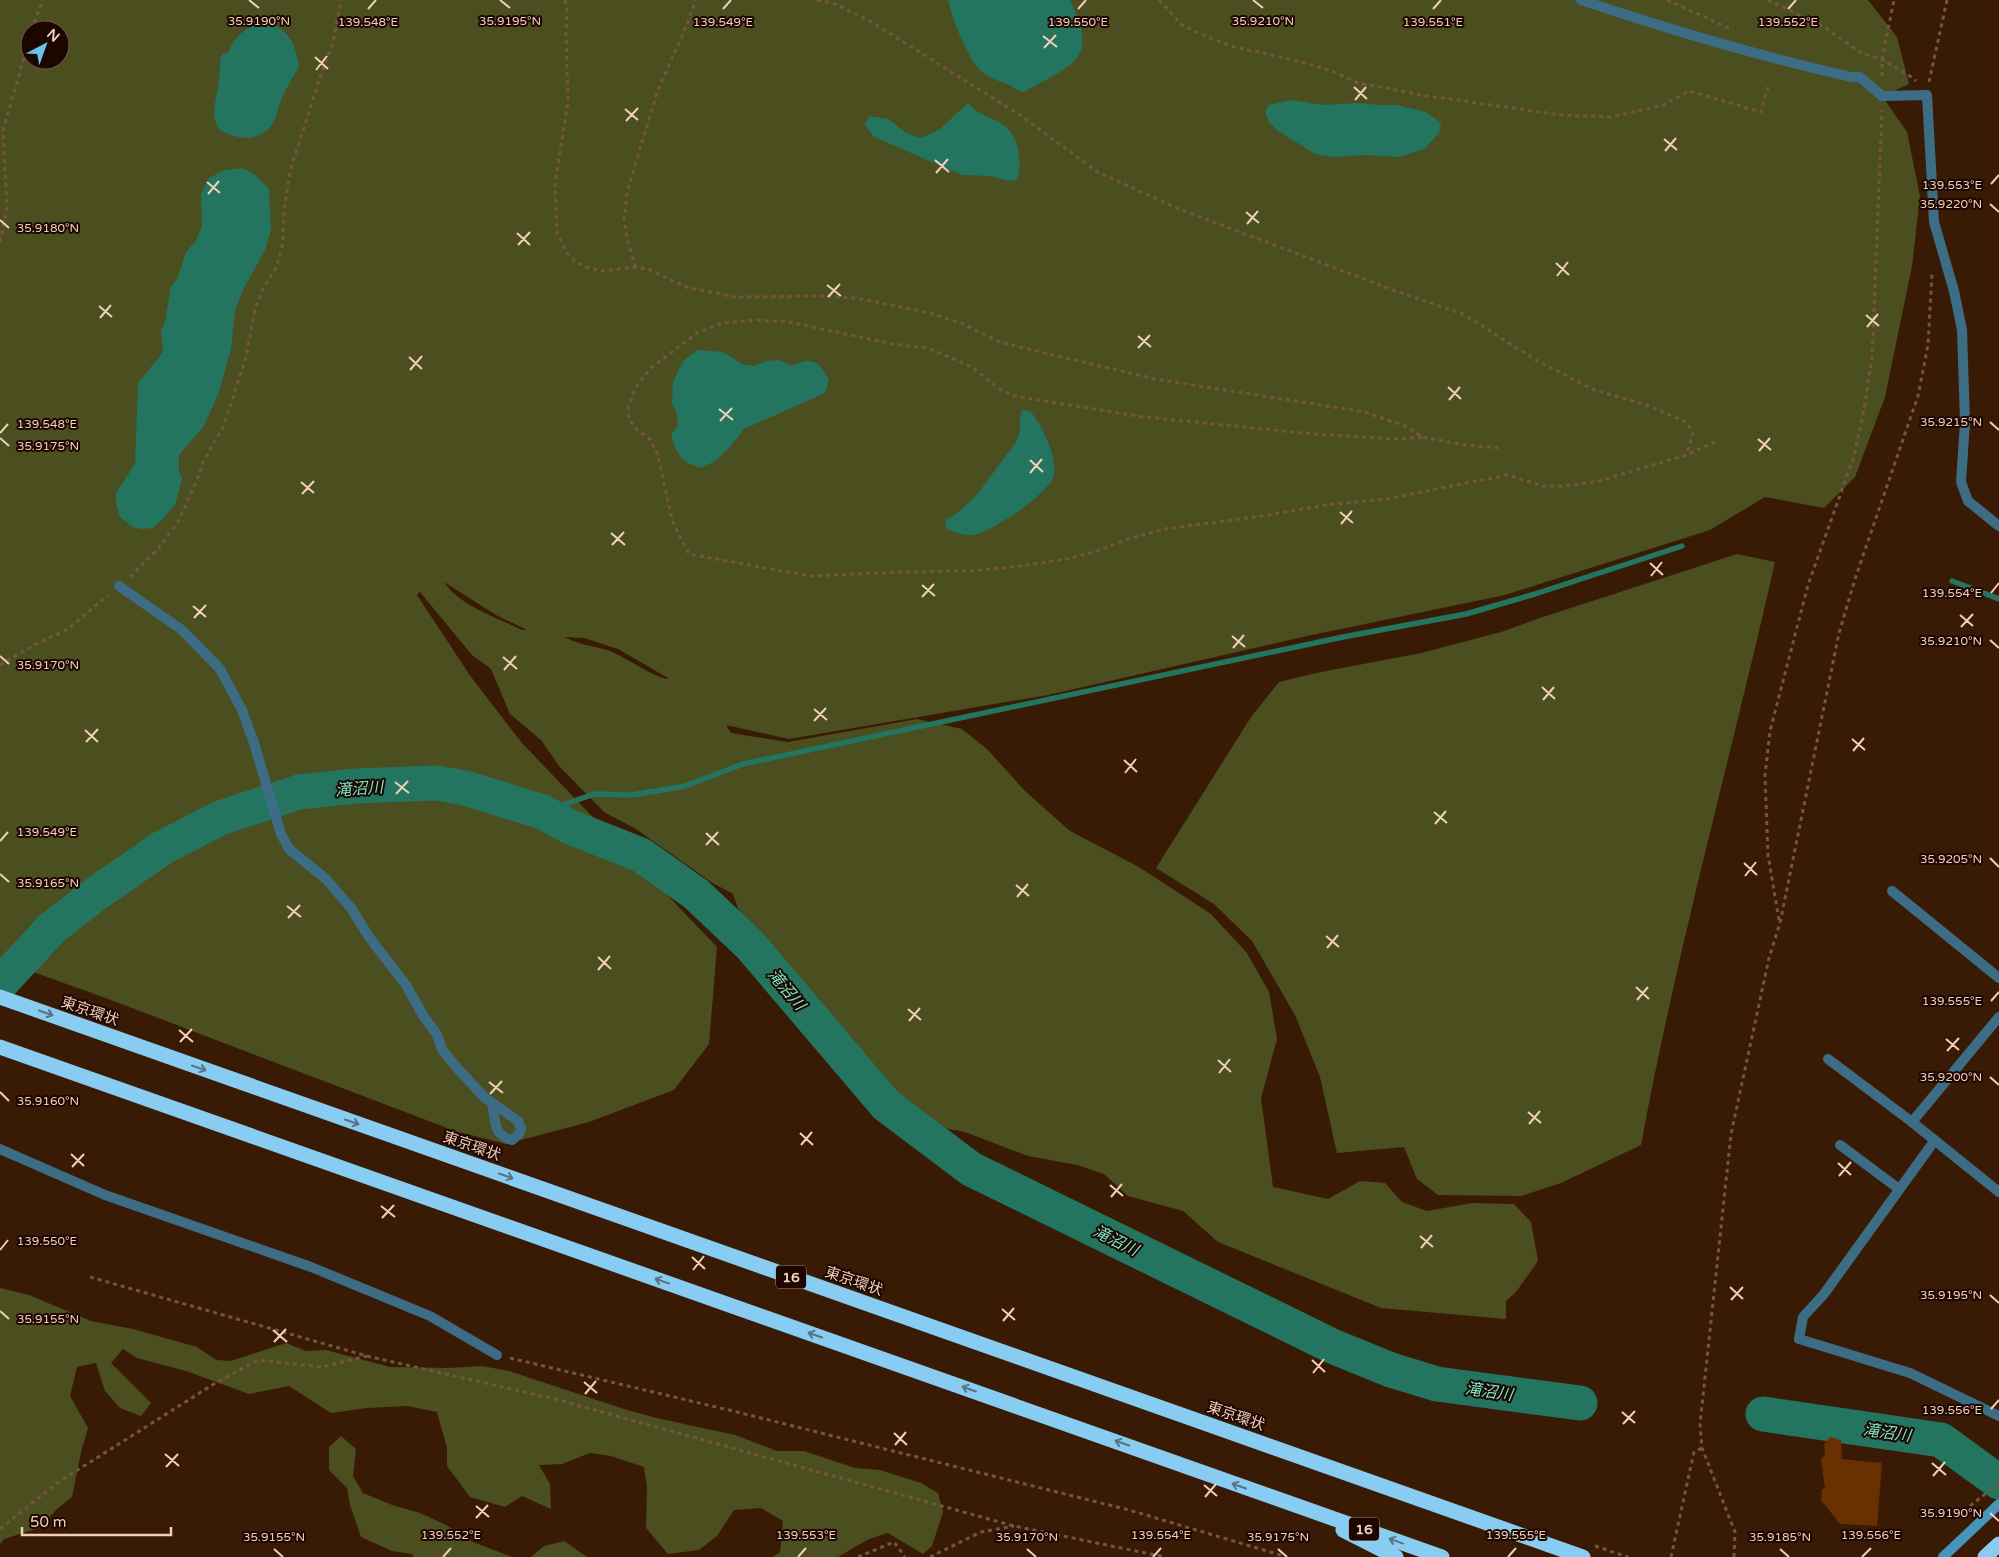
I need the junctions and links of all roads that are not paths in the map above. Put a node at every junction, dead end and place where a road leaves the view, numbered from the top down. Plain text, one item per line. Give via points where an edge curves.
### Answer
1 (1581, 0) edge
2 (1999, 526) edge
3 (119, 586) road end
4 (1892, 891) dead end
5 (1999, 978) edge
6 (0, 997) edge
7 (1999, 1017) edge
8 (0, 1046) edge
9 (1828, 1060) dead end
10 (492, 1103) dead end
11 (1912, 1122) junction
12 (1935, 1140) junction
13 (1840, 1145) dead end
14 (0, 1149) edge
15 (1899, 1189) junction
16 (1999, 1192) edge
17 (497, 1356) road end
18 (1999, 1416) edge
19 (1286, 1502) junction
20 (1999, 1504) edge
21 (1396, 1557) edge
22 (1442, 1557) edge
23 (1583, 1557) edge
24 (1943, 1557) edge

1 - 2 street via 1746,51 1860,78 1882,96 1927,95 1934,222 1962,330 1965,422 1961,482 1968,501
3 - 10 street via 182,630 220,669 242,710 281,834 289,849 326,879 351,908 406,985 436,1033 443,1051
4 - 5 street
6 -> 23 highway, 東京環状 / 16
7 - 11 street
19 -> 8 highway, 16
9 - 11 street
11 - 12 street
12 - 15 street
12 - 16 street
13 - 15 street
14 - 17 street via 105,1195 311,1267 430,1316
15 - 18 street via 1824,1294 1803,1317 1799,1339 1910,1372
19 - 21 highway
22 -> 19 highway, 16
20 - 24 street

